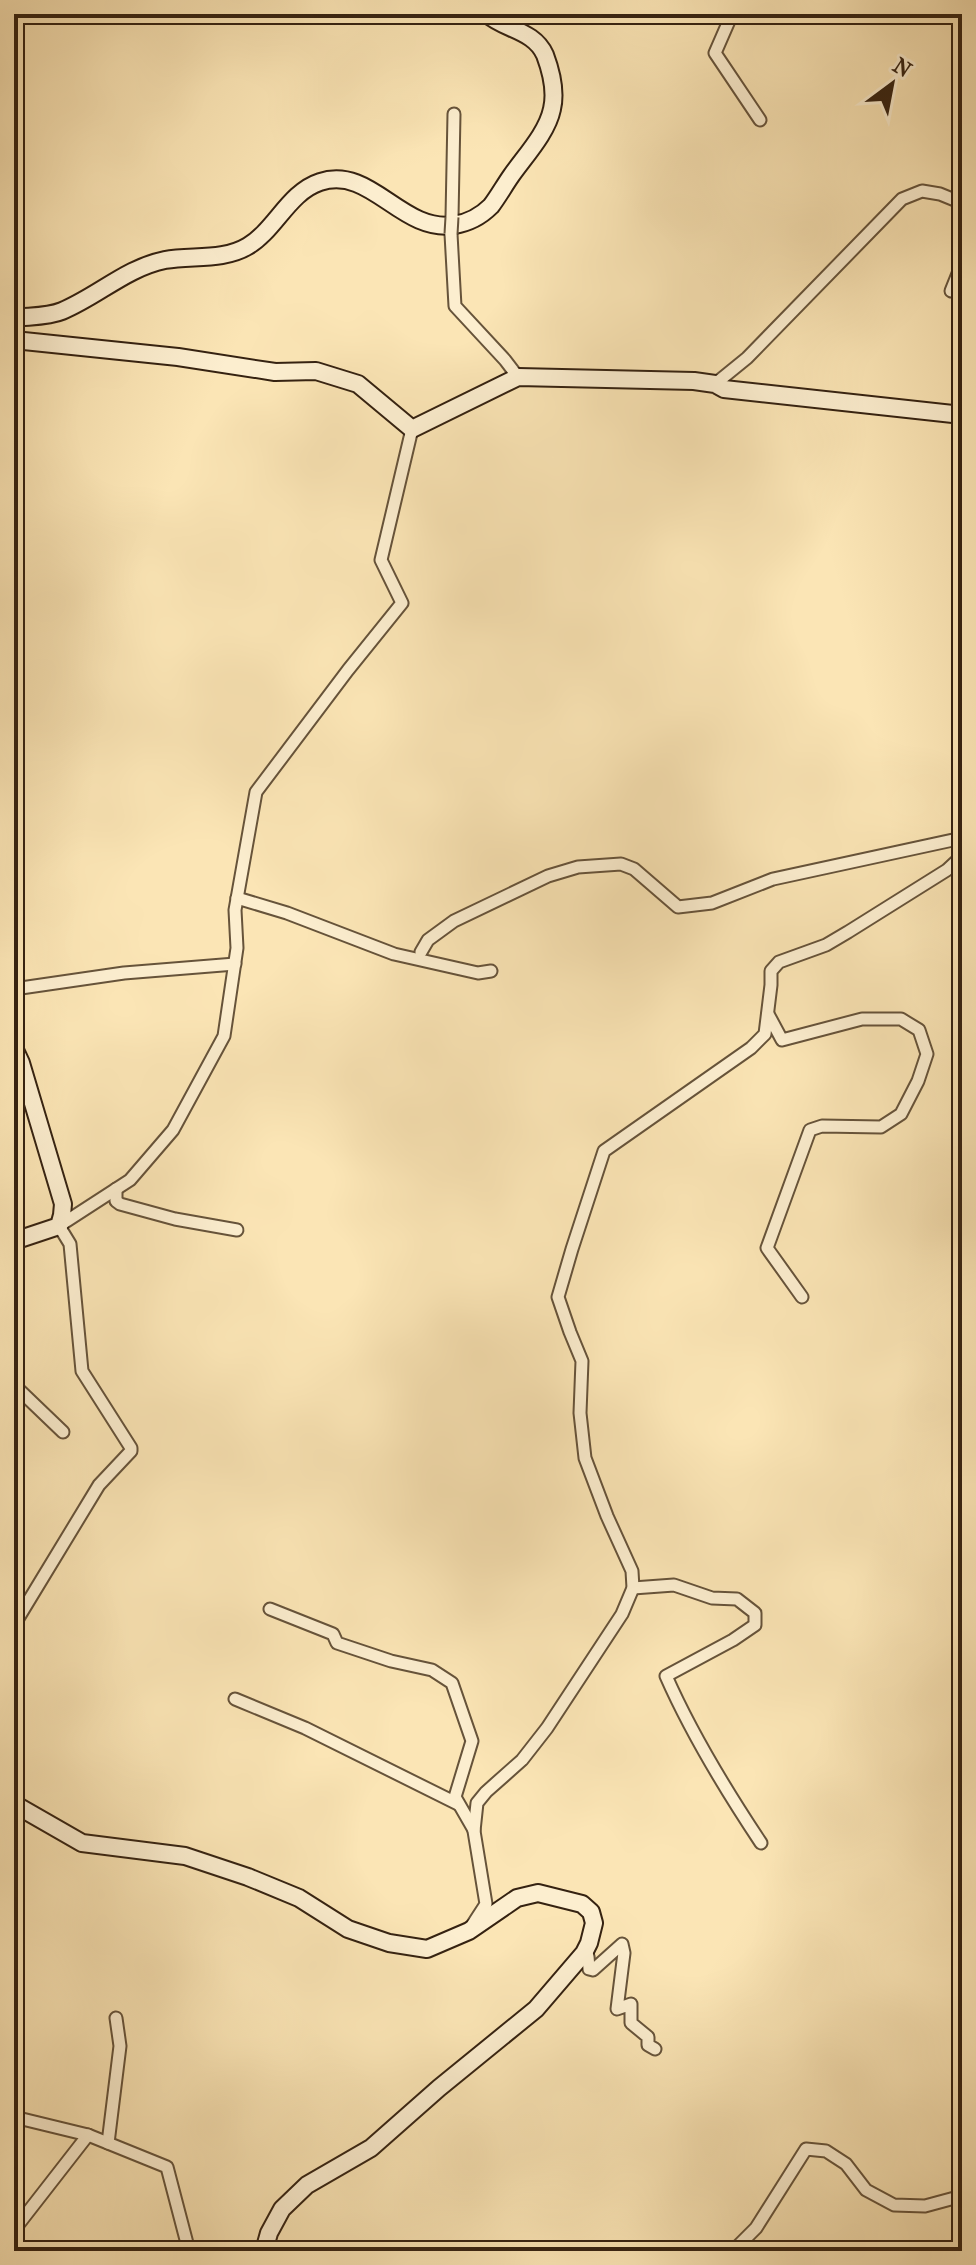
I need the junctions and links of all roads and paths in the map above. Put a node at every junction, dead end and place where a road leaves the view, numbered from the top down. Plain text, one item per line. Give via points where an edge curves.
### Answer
1 (487, 14) edge
2 (732, 14) edge
3 (454, 114) dead end
4 (760, 120) dead end
5 (962, 203) edge
6 (962, 269) edge
7 (951, 291) dead end
8 (14, 318) edge
9 (14, 340) edge
10 (518, 377) junction
11 (715, 384) junction
12 (962, 415) edge
13 (412, 429) junction
14 (962, 838) edge
15 (962, 856) edge
16 (237, 898) junction
17 (421, 952) dead end
18 (235, 964) junction
19 (491, 971) dead end
20 (14, 989) edge
21 (767, 1012) junction
22 (14, 1048) edge
23 (116, 1189) junction
24 (59, 1226) junction
25 (237, 1230) dead end
26 (14, 1241) edge
27 (802, 1297) dead end
28 (14, 1385) edge
29 (63, 1432) dead end
30 (633, 1588) junction
31 (270, 1609) dead end
32 (14, 1625) edge
33 (235, 1699) dead end
34 (14, 1804) edge
35 (458, 1804) junction
36 (474, 1831) junction
37 (761, 1843) dead end
38 (469, 1931) junction
39 (584, 1953) junction
40 (116, 2018) dead end
41 (655, 2049) dead end
42 (14, 2117) edge
43 (88, 2135) junction
44 (108, 2143) junction
45 (962, 2196) edge
46 (14, 2230) edge
47 (189, 2251) edge
48 (264, 2251) edge
49 (733, 2251) edge

1 - 8 street via 537,45 545,55 554,96 545,127 478,217 454,225 430,224 355,182 321,182 305,190 244,249 156,262 59,313
2 - 4 street via 715,53
3 - 10 street, bridge via 455,306
5 - 11 street via 922,191 902,199 747,358
6 - 7 street
9 - 13 street via 275,372 316,371 358,384
10 - 11 street
10 - 13 street
11 - 12 street
13 - 16 street via 381,560 402,603 256,792
14 - 17 street via 773,879 712,903 678,907 634,869 621,864 578,867 454,921
15 - 21 street via 826,945 779,962 771,971
16 - 18 street
16 - 19 street via 394,954 478,973
18 - 20 street
18 - 23 street via 224,1036 173,1130
21 - 27 street via 782,1040 862,1019 901,1019 919,1030 927,1054 901,1114 881,1127 810,1130 767,1248
21 - 30 street via 765,1034 751,1048 604,1151 558,1297 582,1361 585,1458 632,1571
22 - 24 street via 63,1204
23 - 24 street
23 - 25 street via 120,1204
24 - 26 street
24 - 32 street via 70,1244 82,1371 131,1451 99,1485
28 - 29 street
30 - 36 street via 622,1614 547,1728 477,1803
30 - 37 street via 674,1585 712,1598 737,1599 755,1613 755,1625 666,1676 684,1718
31 - 35 street via 333,1634 337,1643 432,1670 452,1683 472,1741 455,1797
33 - 35 street
34 - 38 street via 82,1843 185,1856 299,1898 348,1929 389,1943 427,1949
35 - 36 street
36 - 38 street via 486,1904
38 - 39 street via 517,1898 538,1893 582,1904 591,1912 594,1923
39 - 41 street via 593,1970 622,1944 617,2009 631,2004 631,2023
39 - 48 street via 536,2009 371,2148 307,2185 282,2209
40 - 44 street via 120,2046
42 - 43 street
43 - 44 street
43 - 46 street
44 - 47 street via 167,2167
45 - 49 street via 925,2206 894,2205 866,2190 846,2164 826,2151 806,2149 756,2228

